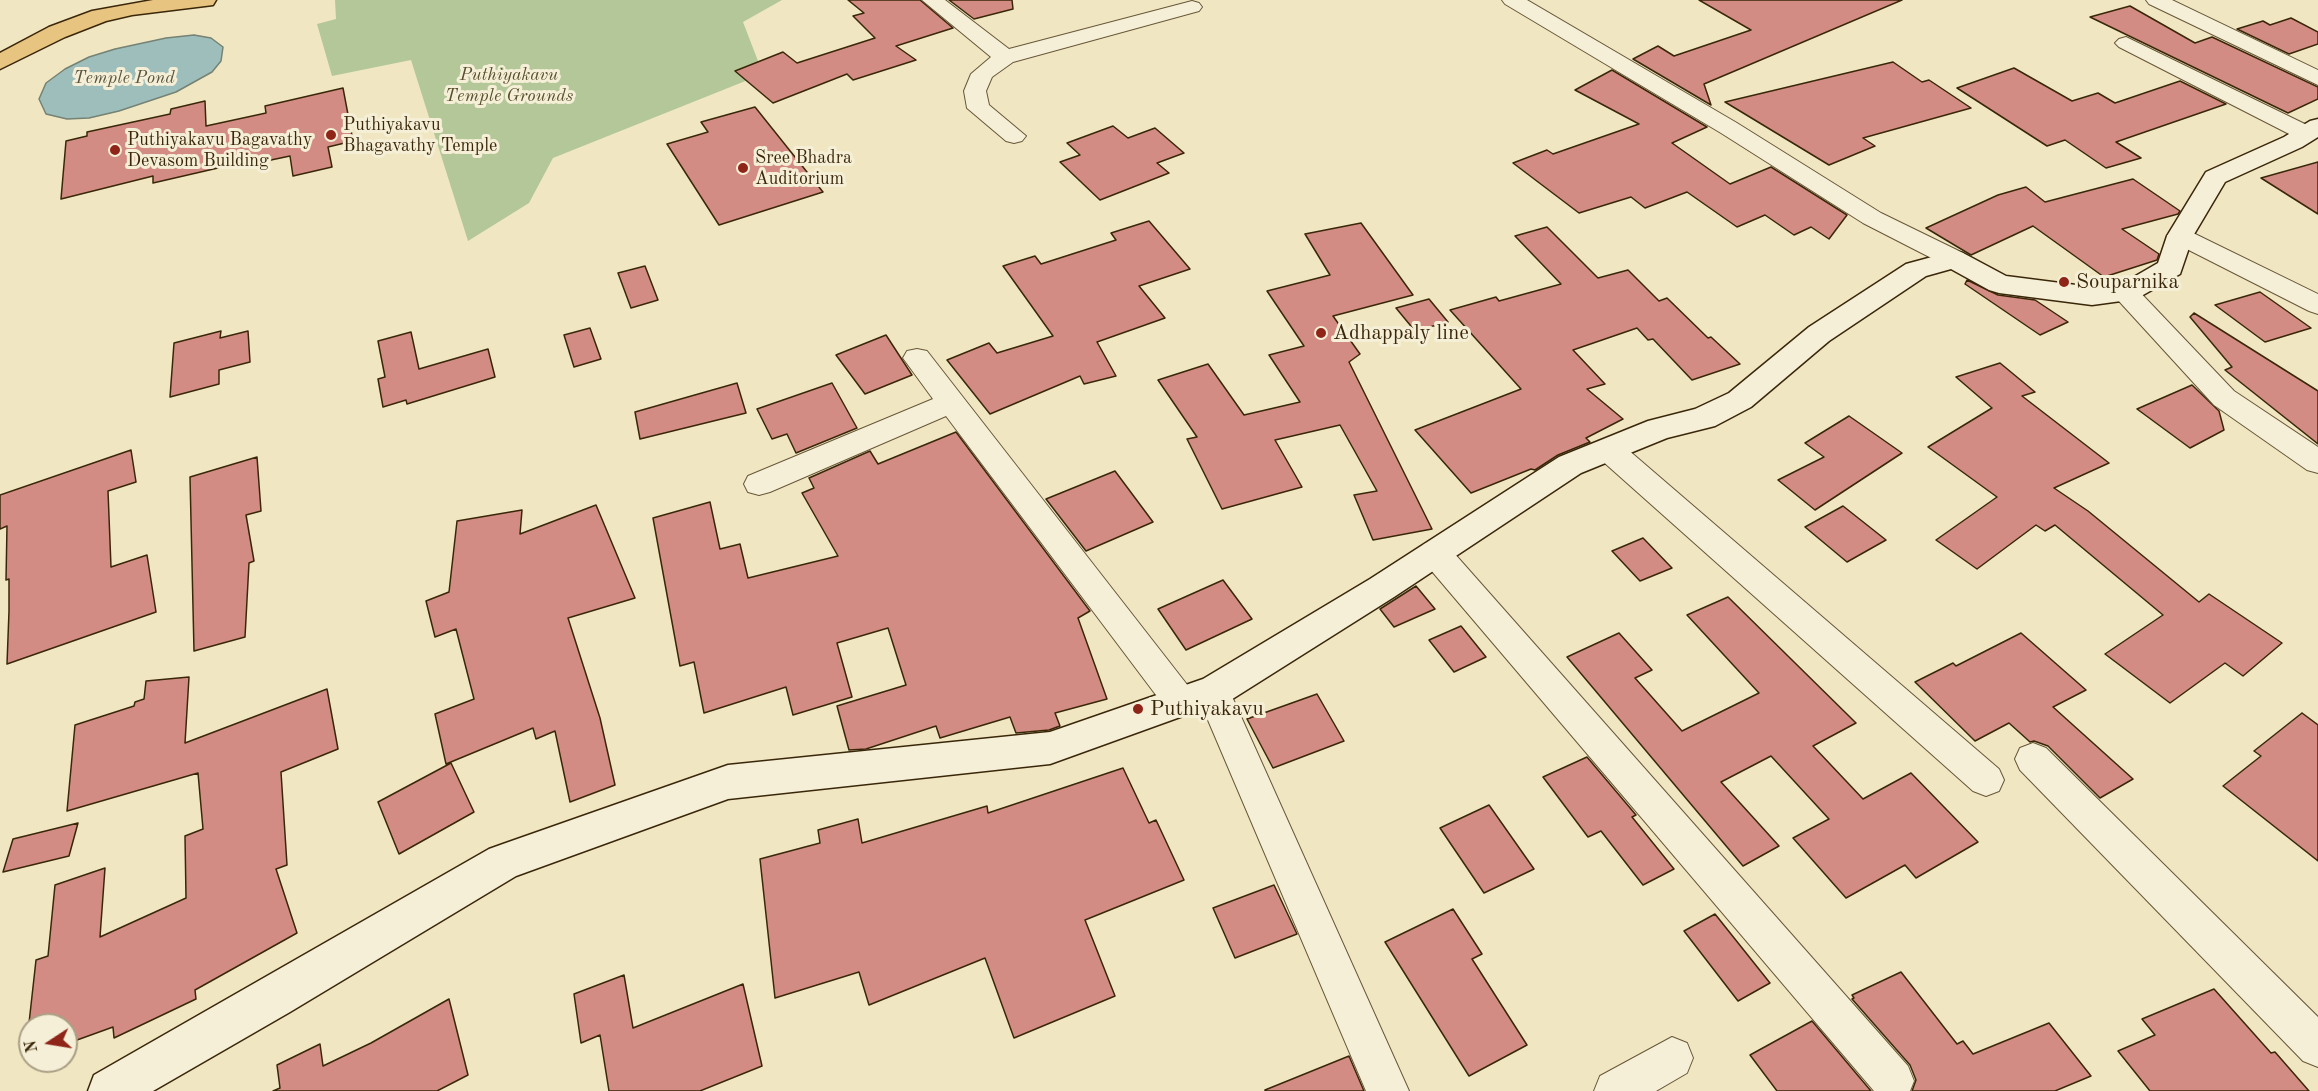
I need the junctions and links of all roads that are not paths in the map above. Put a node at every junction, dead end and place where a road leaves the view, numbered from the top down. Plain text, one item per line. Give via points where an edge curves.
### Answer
1 (205, 0) edge
2 (932, 0) edge
3 (1512, 0) edge
4 (2156, 0) edge
5 (165, 4) junction
6 (1192, 7) dead end
7 (2126, 43) dead end
8 (1005, 57) junction
9 (0, 62) edge
10 (0, 77) edge
11 (2318, 78) edge
12 (1014, 136) dead end
13 (2309, 139) edge
14 (2180, 236) junction
15 (1954, 259) junction
16 (2126, 293) junction
17 (2318, 305) edge
18 (917, 358) dead end
19 (951, 403) junction
20 (1609, 450) junction
21 (2318, 462) edge
22 (759, 484) dead end
23 (1434, 553) junction
24 (1197, 696) junction
25 (2033, 759) dead end
26 (1986, 780) dead end
27 (2318, 1046) edge
28 (1672, 1058) dead end
29 (1893, 1081) dead end
30 (110, 1091) edge
31 (1388, 1091) edge
32 (1615, 1091) edge

1 - 5 main road
2 - 8 street
3 - 15 street via 1872,218
4 - 11 street
5 - 9 main road via 100,16 57,32
5 - 10 main road via 88,31
6 - 8 street
7 - 13 street
8 - 12 street via 982,74 975,92 978,108
13 - 14 main road via 2215,177
14 - 16 main road via 2170,268
14 - 17 street
15 - 16 main road via 1999,284 2092,296
15 - 20 main road via 1916,270 1819,334 1740,400 1704,418 1659,429
16 - 21 street via 2224,398
18 - 19 street
19 - 22 street
19 - 24 street
20 - 23 main road via 1570,465
20 - 26 street
23 - 24 main road
23 - 29 street
24 - 30 main road via 1050,748 728,782 503,862
24 - 31 street
25 - 27 street
28 - 32 street

